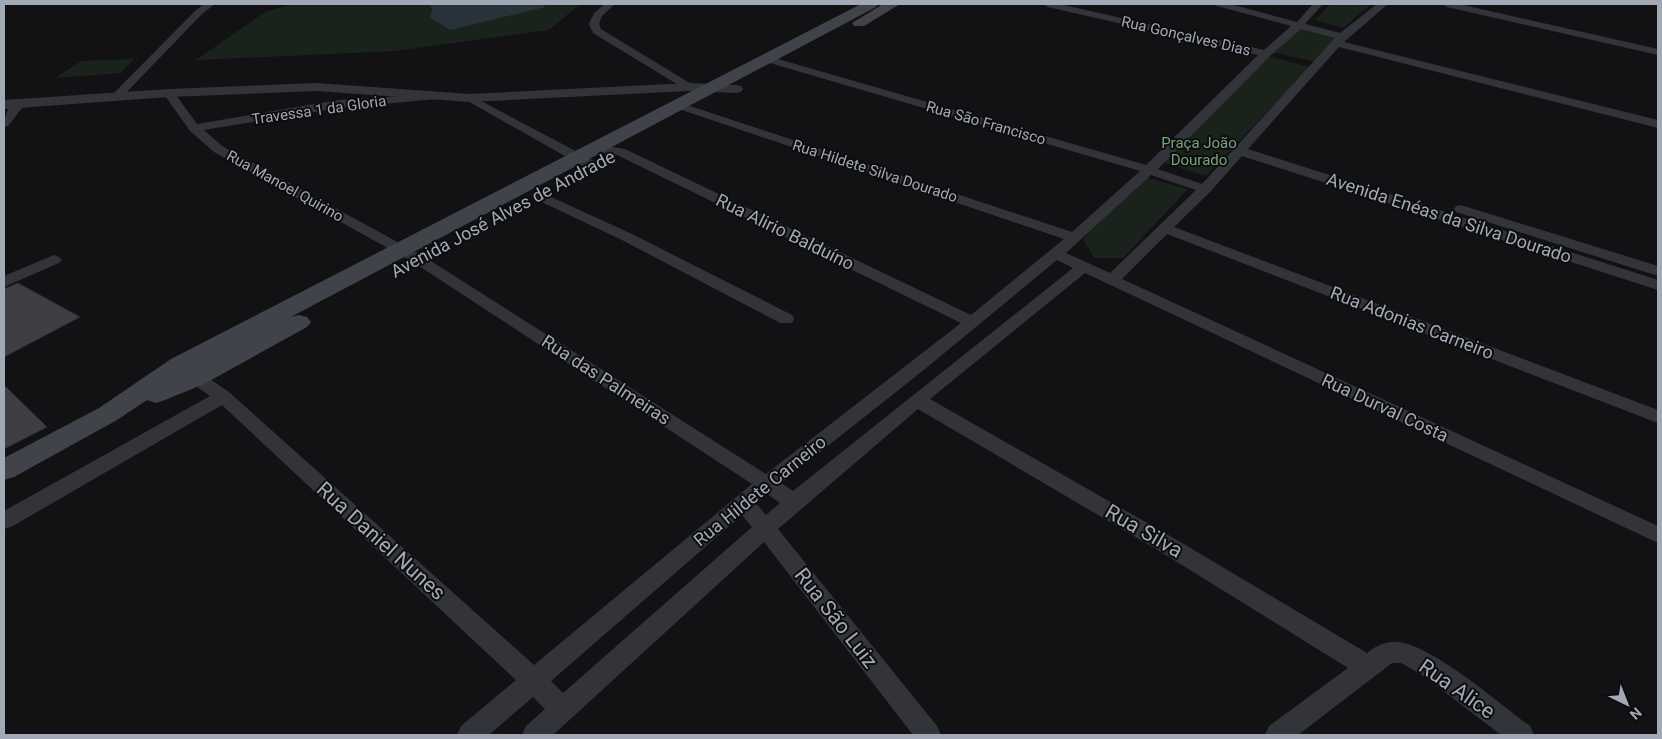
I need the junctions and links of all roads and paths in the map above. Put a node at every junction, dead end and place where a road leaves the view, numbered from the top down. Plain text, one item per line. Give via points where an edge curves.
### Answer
1 (210, 4) edge
2 (610, 4) edge
3 (871, 4) edge
4 (893, 4) edge
5 (1048, 4) edge
6 (1220, 4) edge
7 (1318, 4) edge
8 (1383, 4) edge
9 (1446, 4) edge
10 (1299, 26) junction
11 (1339, 40) junction
12 (1658, 52) edge
13 (1266, 54) junction
14 (775, 61) junction
15 (689, 87) junction
16 (346, 88) junction
17 (711, 88) junction
18 (736, 89) junction
19 (169, 93) junction
20 (444, 96) junction
21 (116, 97) junction
22 (470, 98) junction
23 (11, 104) edge
24 (339, 104) junction
25 (677, 105) junction
26 (695, 112) junction
27 (4, 123) edge
28 (1658, 124) edge
29 (194, 128) junction
30 (1243, 147) junction
31 (620, 152) junction
32 (588, 157) junction
33 (1149, 170) junction
34 (1204, 189) junction
35 (538, 195) junction
36 (1166, 229) junction
37 (1074, 237) junction
38 (410, 254) junction
39 (1056, 254) junction
40 (54, 260) dead end
41 (1083, 267) junction
42 (1658, 271) edge
43 (1112, 280) junction
44 (4, 282) edge
45 (1658, 285) edge
46 (786, 319) dead end
47 (972, 322) junction
48 (919, 365) junction
49 (187, 371) junction
50 (942, 380) junction
51 (222, 396) junction
52 (916, 400) junction
53 (1658, 417) edge
54 (4, 470) edge
55 (767, 485) junction
56 (743, 502) junction
57 (794, 502) junction
58 (4, 521) edge
59 (766, 529) junction
60 (1658, 535) edge
61 (1368, 667) junction
62 (533, 680) junction
63 (563, 710) junction
64 (482, 731) edge
65 (535, 735) edge
66 (928, 735) edge
67 (1278, 735) edge
68 (1521, 735) edge

1 - 21 street
2 - 15 street via 597,15 594,24 598,32
3 - 14 main road, Avenida José Alves de Andrade
4 - 14 main road, Avenida José Alves de Andrade
5 - 13 street, Rua Gonçalves Dias
6 - 10 street
7 - 10 street
8 - 11 street
9 - 12 street
10 - 11 street
10 - 13 street
11 - 28 street
11 - 30 street
13 - 33 street
14 - 17 main road, Avenida José Alves de Andrade
14 - 18 main road, Avenida José Alves de Andrade
14 - 33 street, Rua São Francisco
15 - 17 street
15 - 22 street
16 - 19 street
16 - 20 street
16 - 24 street
17 - 18 street
17 - 25 main road, Avenida José Alves de Andrade
18 - 26 main road, Avenida José Alves de Andrade
19 - 21 street
19 - 29 street, Rua Manoel Quirino
20 - 22 street
20 - 24 street, Travessa 1 da Gloria
21 - 23 street
22 - 32 street
23 - 27 street
24 - 29 street, Travessa 1 da Gloria
25 - 26 street, Rua Hildete Silva Dourado
25 - 32 main road, Avenida José Alves de Andrade
26 - 31 main road, Avenida José Alves de Andrade
26 - 37 street, Rua Hildete Silva Dourado
29 - 38 street, Rua Manoel Quirino via 225,153
30 - 34 street
30 - 42 street, Avenida Enéas da Silva Dourado
30 - 45 street, Avenida Enéas da Silva Dourado
31 - 32 main road, Avenida José Alves de Andrade
31 - 47 street, Rua Alirio Balduíno
32 - 35 main road, Avenida José Alves de Andrade
32 - 38 main road, Avenida José Alves de Andrade
33 - 34 street, Rua São Francisco
33 - 37 street
34 - 36 street
35 - 38 main road, Avenida José Alves de Andrade
35 - 46 street
36 - 43 street
36 - 53 street, Rua Adonias Carneiro
37 - 39 street
38 - 49 main road, Avenida José Alves de Andrade
38 - 55 street, Rua das Palmeiras
39 - 41 street
39 - 47 street, Rua Hildete Carneiro
40 - 44 street
41 - 43 street
41 - 50 street, Rua Hildete Carneiro
43 - 60 street, Rua Durval Costa
47 - 48 street, Rua Hildete Carneiro
48 - 50 street
48 - 55 street, Rua Hildete Carneiro
49 - 51 street, Rua Daniel Nunes
49 - 54 main road, Avenida José Alves de Andrade
50 - 52 street, Rua Hildete Carneiro
51 - 58 street
51 - 62 street, Rua Daniel Nunes
52 - 57 street, Rua Hildete Carneiro
52 - 61 street, Rua Silva via 1169,546
55 - 56 street, Rua Hildete Carneiro
55 - 57 street, Rua das Palmeiras
56 - 59 street, Rua São Luiz
56 - 62 street, Rua Hildete Carneiro
57 - 59 street, Rua Hildete Carneiro
59 - 63 street, Rua Hildete Carneiro
59 - 66 street, Rua São Luiz
61 - 67 street
61 - 68 street, Rua Alice via 1389,652 1405,653 1439,672
62 - 63 street, Rua Daniel Nunes
62 - 64 street, Rua Hildete Carneiro
63 - 65 street, Rua Hildete Carneiro

